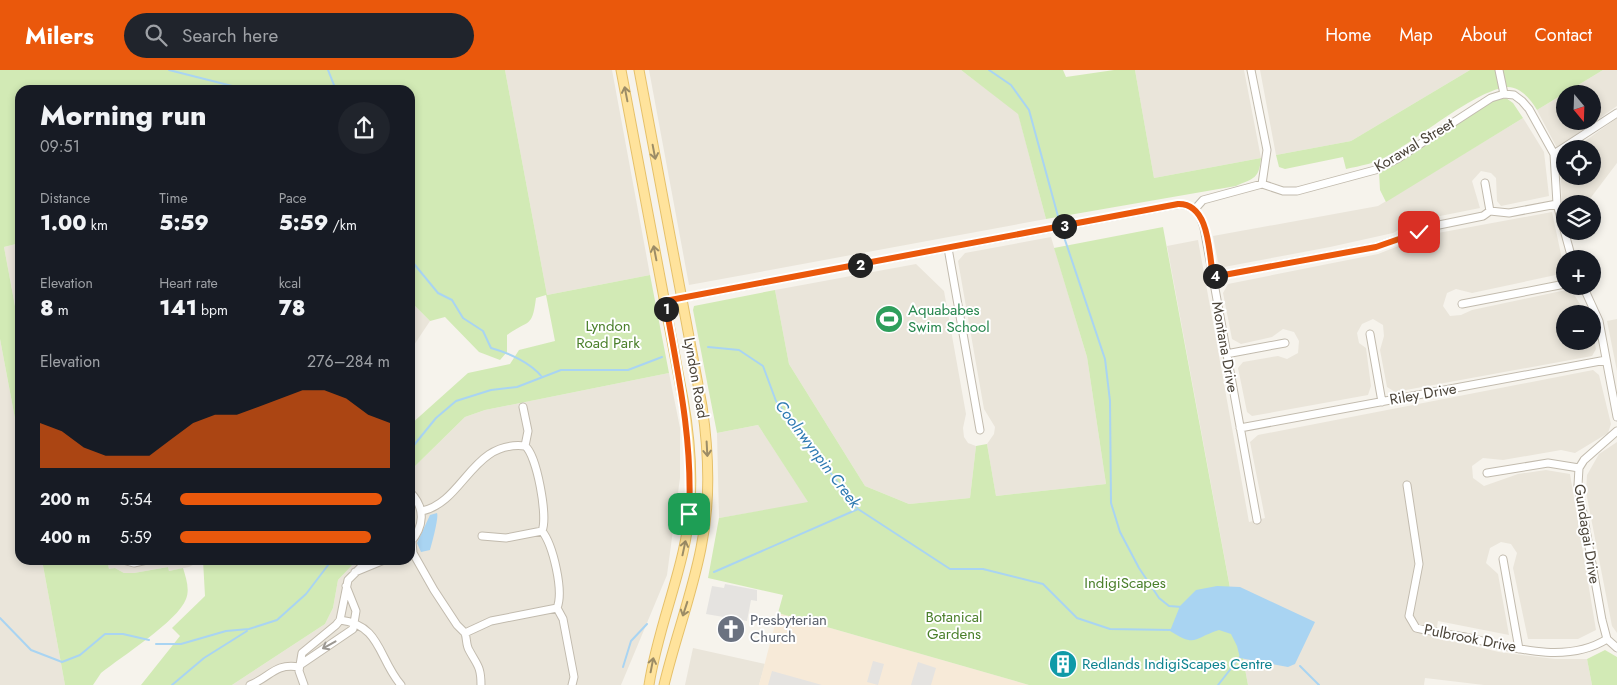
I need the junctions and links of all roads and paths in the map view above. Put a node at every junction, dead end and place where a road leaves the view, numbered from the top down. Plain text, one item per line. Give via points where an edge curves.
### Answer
1 (621, 70) edge
2 (639, 70) edge
3 (1251, 70) edge
4 (1499, 70) edge
5 (1504, 94) junction
6 (1617, 113) edge
7 (1554, 154) junction
8 (1262, 184) junction
9 (1485, 184) dead end
10 (1556, 195) edge
11 (1556, 204) edge
12 (1195, 209) junction
13 (1490, 211) junction
14 (948, 248) junction
15 (1213, 277) junction
16 (1556, 286) edge
17 (1587, 295) edge
18 (681, 298) junction
19 (665, 301) junction
20 (1462, 304) dead end
21 (1370, 334) dead end
22 (1285, 343) dead end
23 (1226, 354) junction
24 (1606, 360) junction
25 (1382, 402) junction
26 (523, 408) dead end
27 (1617, 417) edge
28 (1240, 428) junction
29 (980, 430) dead end
30 (1617, 431) edge
31 (525, 446) junction
32 (1578, 468) junction
33 (1487, 473) dead end
34 (1407, 484) dead end
35 (415, 500) edge
36 (422, 511) junction
37 (1256, 520) dead end
38 (542, 530) junction
39 (415, 535) edge
40 (482, 536) dead end
41 (415, 558) edge
42 (1503, 559) dead end
43 (363, 565) edge
44 (372, 565) edge
45 (355, 572) junction
46 (346, 584) junction
47 (557, 608) junction
48 (340, 620) junction
49 (355, 623) junction
50 (465, 633) junction
51 (1607, 639) junction
52 (1617, 648) edge
53 (1519, 649) junction
54 (299, 666) junction
55 (250, 685) edge
56 (304, 685) edge
57 (401, 685) edge
58 (481, 685) edge
59 (572, 685) edge
60 (649, 685) edge
61 (664, 685) edge

19 -> 1 main road, Lyndon Road
2 -> 18 main road, Lyndon Road
3 - 8 street via 1267,150
4 - 5 street
5 - 7 street via 1518,97 1529,108
5 - 8 street, Korawal Street via 1491,98 1397,159 1374,170 1297,191 1283,191
6 - 7 street
7 - 10 street
8 - 12 street via 1203,200
9 - 13 street
11 - 13 street via 1501,214
12 - 14 street via 1178,204
12 - 15 street, Montana Drive via 1204,228
13 - 15 street via 1483,216 1439,225 1376,247
14 - 18 street
14 - 29 street
15 - 23 street, Montana Drive
16 - 20 street
17 - 24 street via 1599,320
18 - 19 main road
18 -> 61 main road, Lyndon Road via 705,426 707,508 695,575
60 -> 19 main road, Lyndon Road via 656,646 684,550 691,480 686,420
21 - 25 street
22 - 23 street
23 - 28 street, Montana Drive
24 - 25 street, Riley Drive
24 - 27 street
25 - 28 street, Riley Drive
26 - 31 street via 528,431
28 - 37 street, Montana Drive
30 - 32 street, Gundagai Drive via 1589,454
31 - 36 street via 490,452 438,504
31 - 38 street via 533,456 545,518
32 - 33 street via 1548,462
32 - 51 street, Gundagai Drive via 1578,485
34 - 53 street, Pulbrook Drive via 1419,564 1409,616 1412,623 1416,628
35 - 36 street
36 - 39 street via 422,522
38 - 40 street via 506,538
38 - 47 street via 550,545 559,592
41 - 50 street
42 - 53 street
43 - 45 street
44 - 45 street
45 - 46 street
46 - 48 street
46 - 49 street via 356,611
47 - 50 street via 491,621
47 - 59 street via 563,619 574,677
48 - 49 street
48 - 54 street via 330,632 302,653
49 -> 54 street via 344,636 312,654
49 - 57 street via 370,632
50 - 58 street via 468,649 482,673
51 - 52 street
51 - 53 street, Pulbrook Drive via 1583,651
54 - 55 street via 279,667
54 - 56 street

